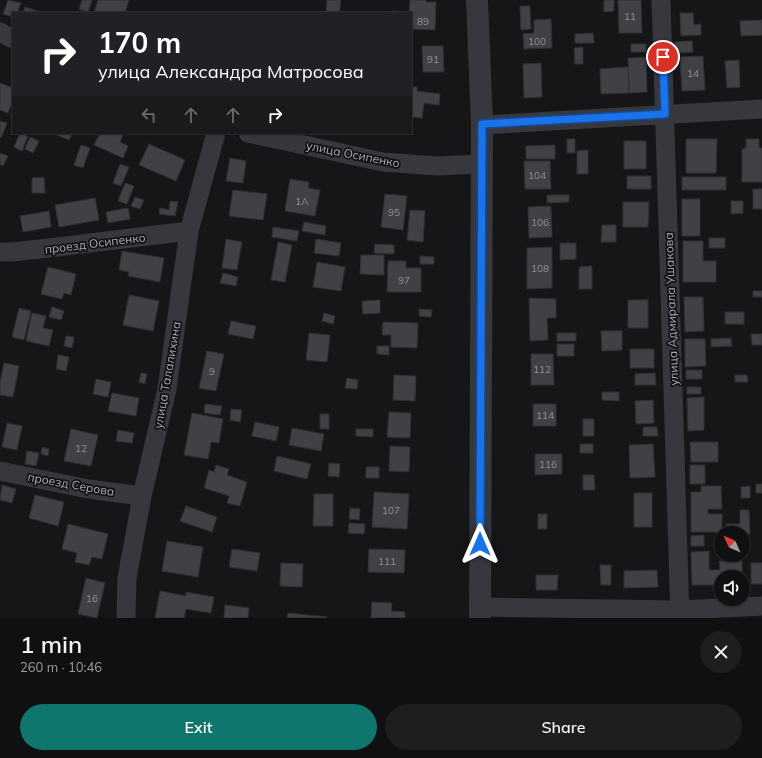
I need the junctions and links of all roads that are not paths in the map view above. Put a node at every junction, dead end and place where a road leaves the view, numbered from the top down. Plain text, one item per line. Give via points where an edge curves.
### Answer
1 (477, 0) edge
2 (661, 0) edge
3 (0, 32) edge
4 (12, 38) edge
5 (762, 109) edge
6 (665, 114) junction
7 (482, 124) junction
8 (216, 134) edge
9 (253, 134) edge
10 (482, 164) junction
11 (189, 231) junction
12 (0, 252) edge
13 (0, 471) edge
14 (142, 496) junction
15 (762, 606) edge
16 (480, 613) edge
17 (680, 614) edge
18 (126, 618) edge

1 - 7 street
2 - 6 street, улица Адмирала Ушакова
3 - 4 street
5 - 6 street
6 - 7 street
6 - 17 street, улица Адмирала Ушакова
7 - 10 street
8 - 11 street, улица Талалихина
9 - 10 street, улица Осипенко via 383,162 436,166
10 - 16 street
11 - 12 street, проезд Осипенко
11 - 14 street, улица Талалихина via 167,389
13 - 14 street, проезд Серова via 88,489
14 - 18 street, улица Талалихина via 127,578
15 - 17 street
16 - 17 street

